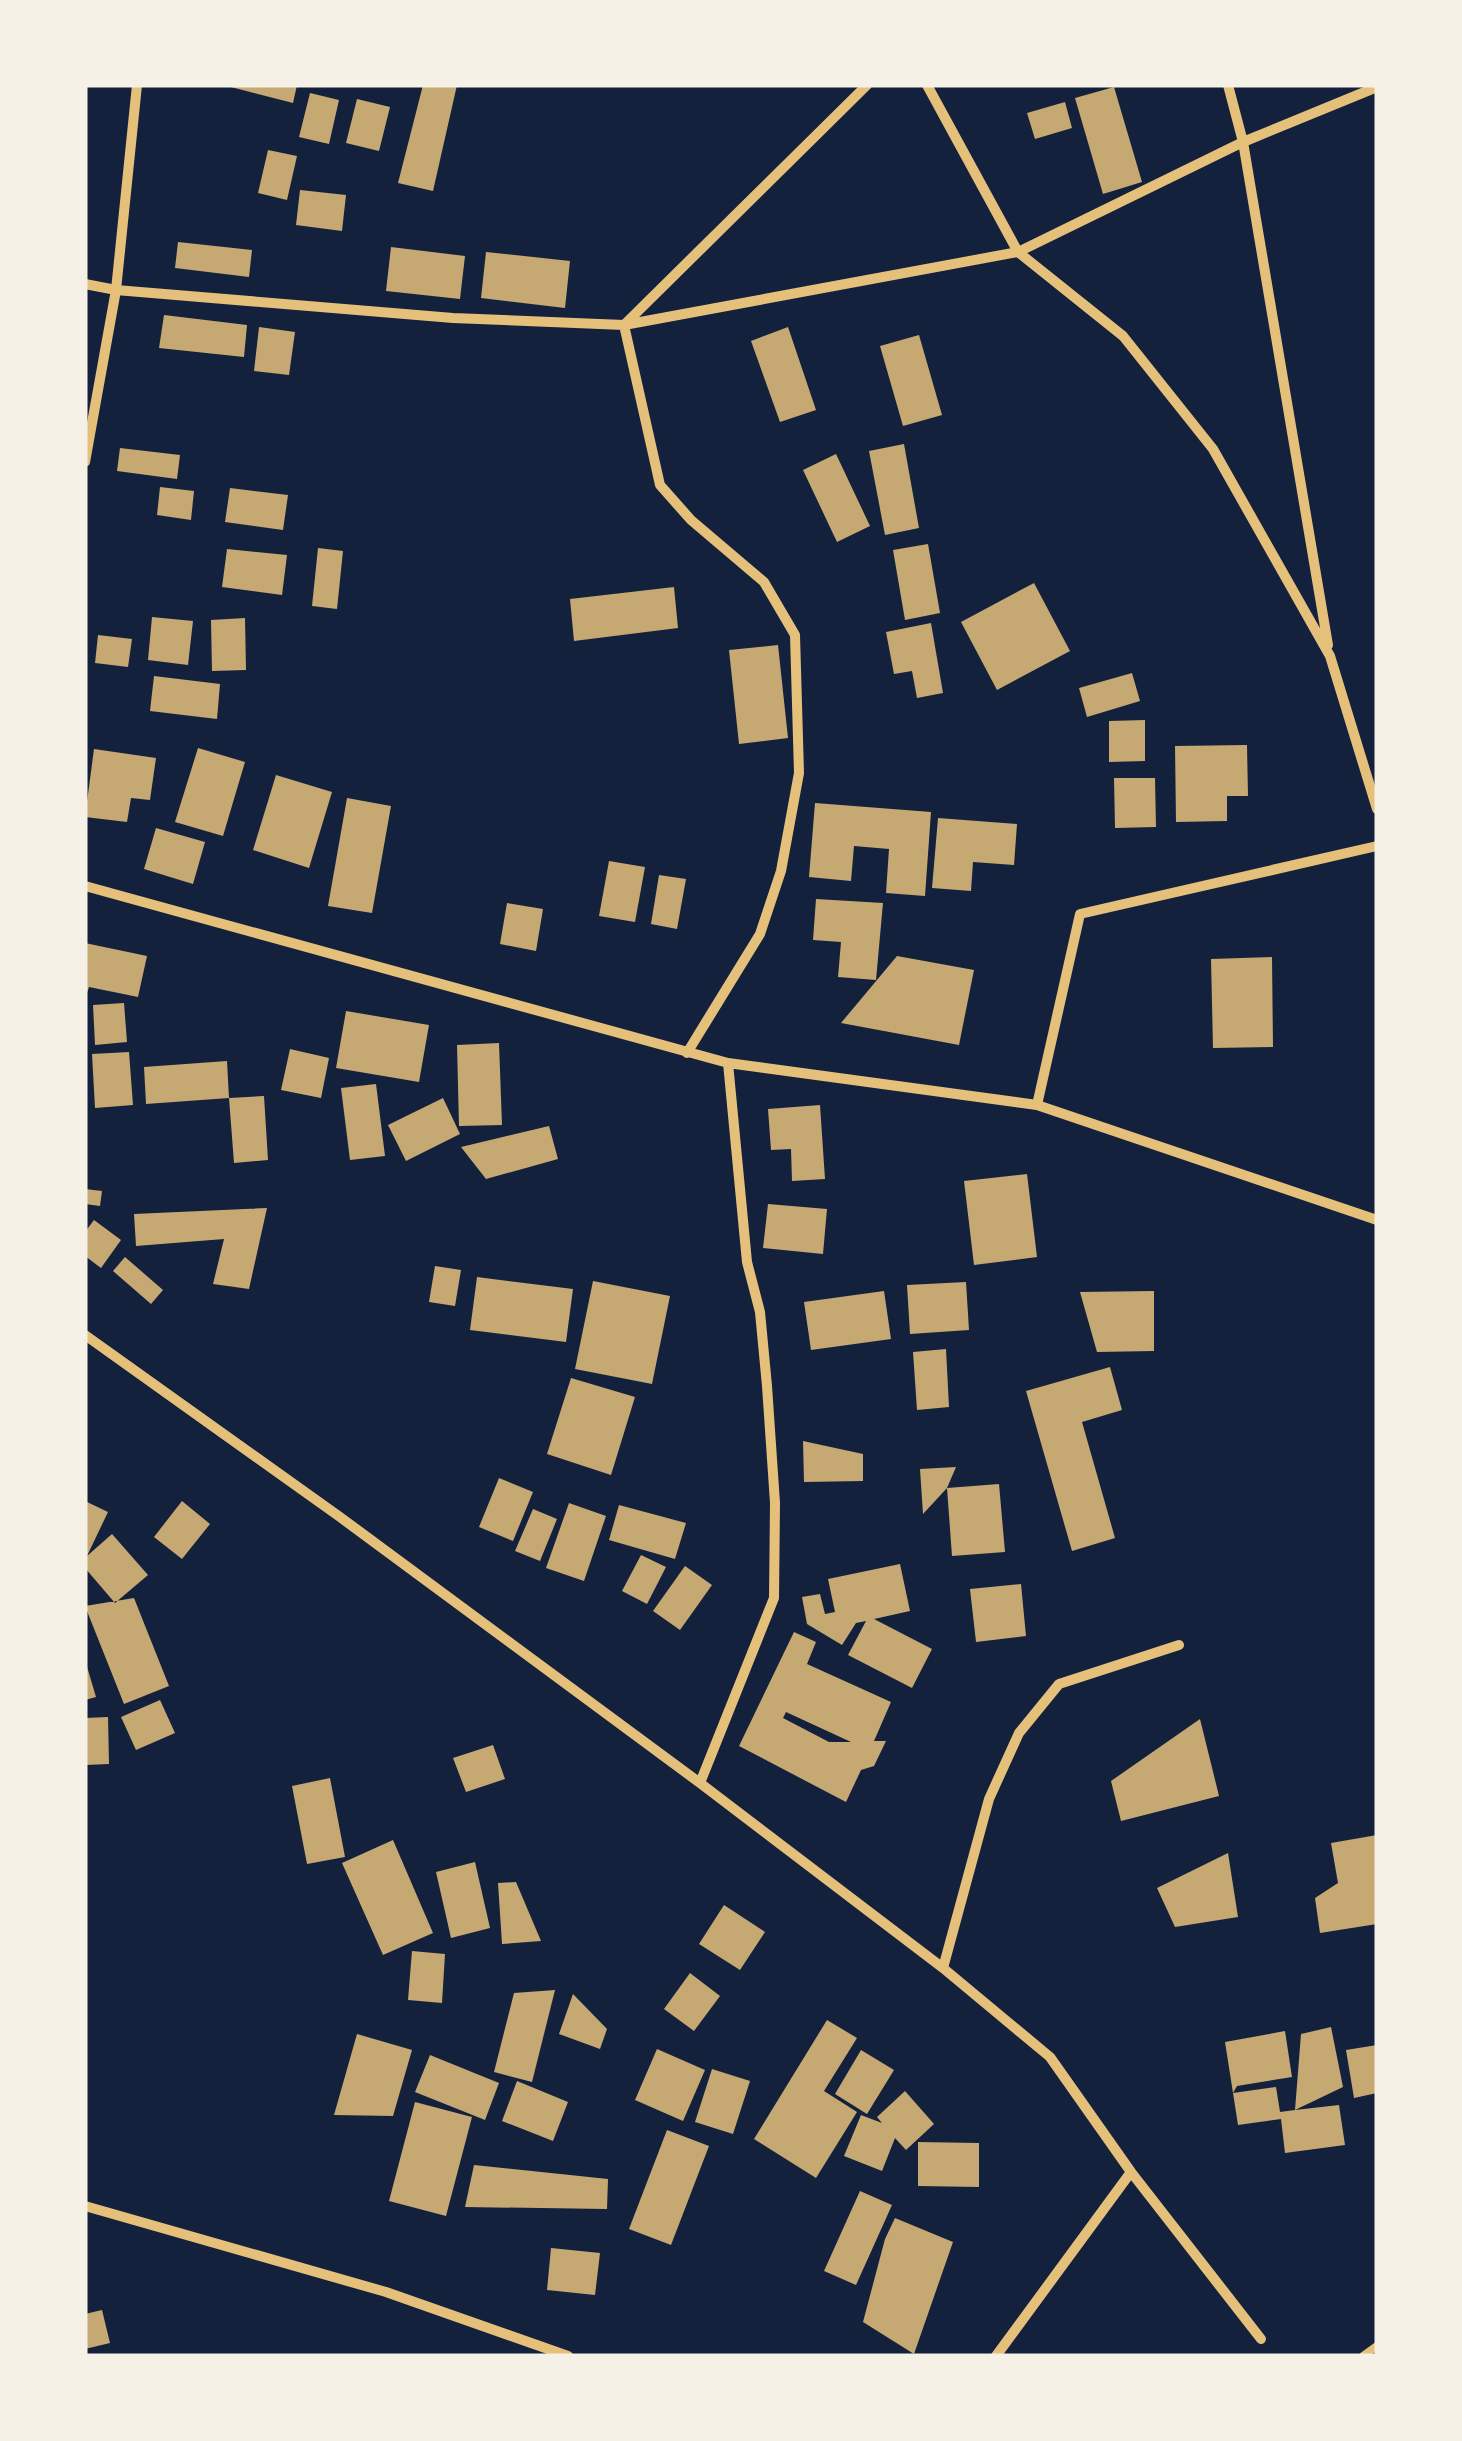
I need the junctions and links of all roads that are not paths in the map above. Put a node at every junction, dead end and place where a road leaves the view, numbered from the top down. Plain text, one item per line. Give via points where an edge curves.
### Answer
1 (137, 85) edge
2 (866, 85) edge
3 (927, 85) edge
4 (1228, 85) edge
5 (1377, 87) edge
6 (1242, 142) junction
7 (1018, 252) junction
8 (85, 284) edge
9 (116, 290) junction
10 (624, 326) junction
11 (85, 462) edge
12 (1330, 656) junction
13 (1377, 809) edge
14 (1377, 846) edge
15 (85, 886) edge
16 (687, 1052) junction
17 (728, 1064) junction
18 (1037, 1105) junction
19 (1377, 1220) edge
20 (85, 1335) edge
21 (1179, 1645) dead end
22 (700, 1783) junction
23 (943, 1968) junction
24 (1131, 2172) junction
25 (85, 2206) edge
26 (1260, 2339) dead end
27 (1377, 2346) edge
28 (568, 2356) edge
29 (996, 2356) edge
30 (1363, 2356) edge

1 - 9 street
2 - 10 street
3 - 7 street
4 - 6 street
5 - 6 street
6 - 7 street
6 - 12 street
7 - 10 street
7 - 12 street via 1123,336 1213,449
8 - 9 street
9 - 10 street
9 - 11 street
10 - 16 street via 660,486 764,582 794,634 799,773 781,871 760,934
12 - 13 street
14 - 18 street via 1080,914
15 - 16 street
16 - 17 street
17 - 18 street
17 - 22 street via 767,1386 774,1598
18 - 19 street
20 - 22 street
21 - 23 street via 1059,1684 1018,1732 989,1799
22 - 23 street
23 - 24 street via 1050,2057
24 - 26 street
24 - 29 street
25 - 28 street via 386,2292
27 - 30 lane

